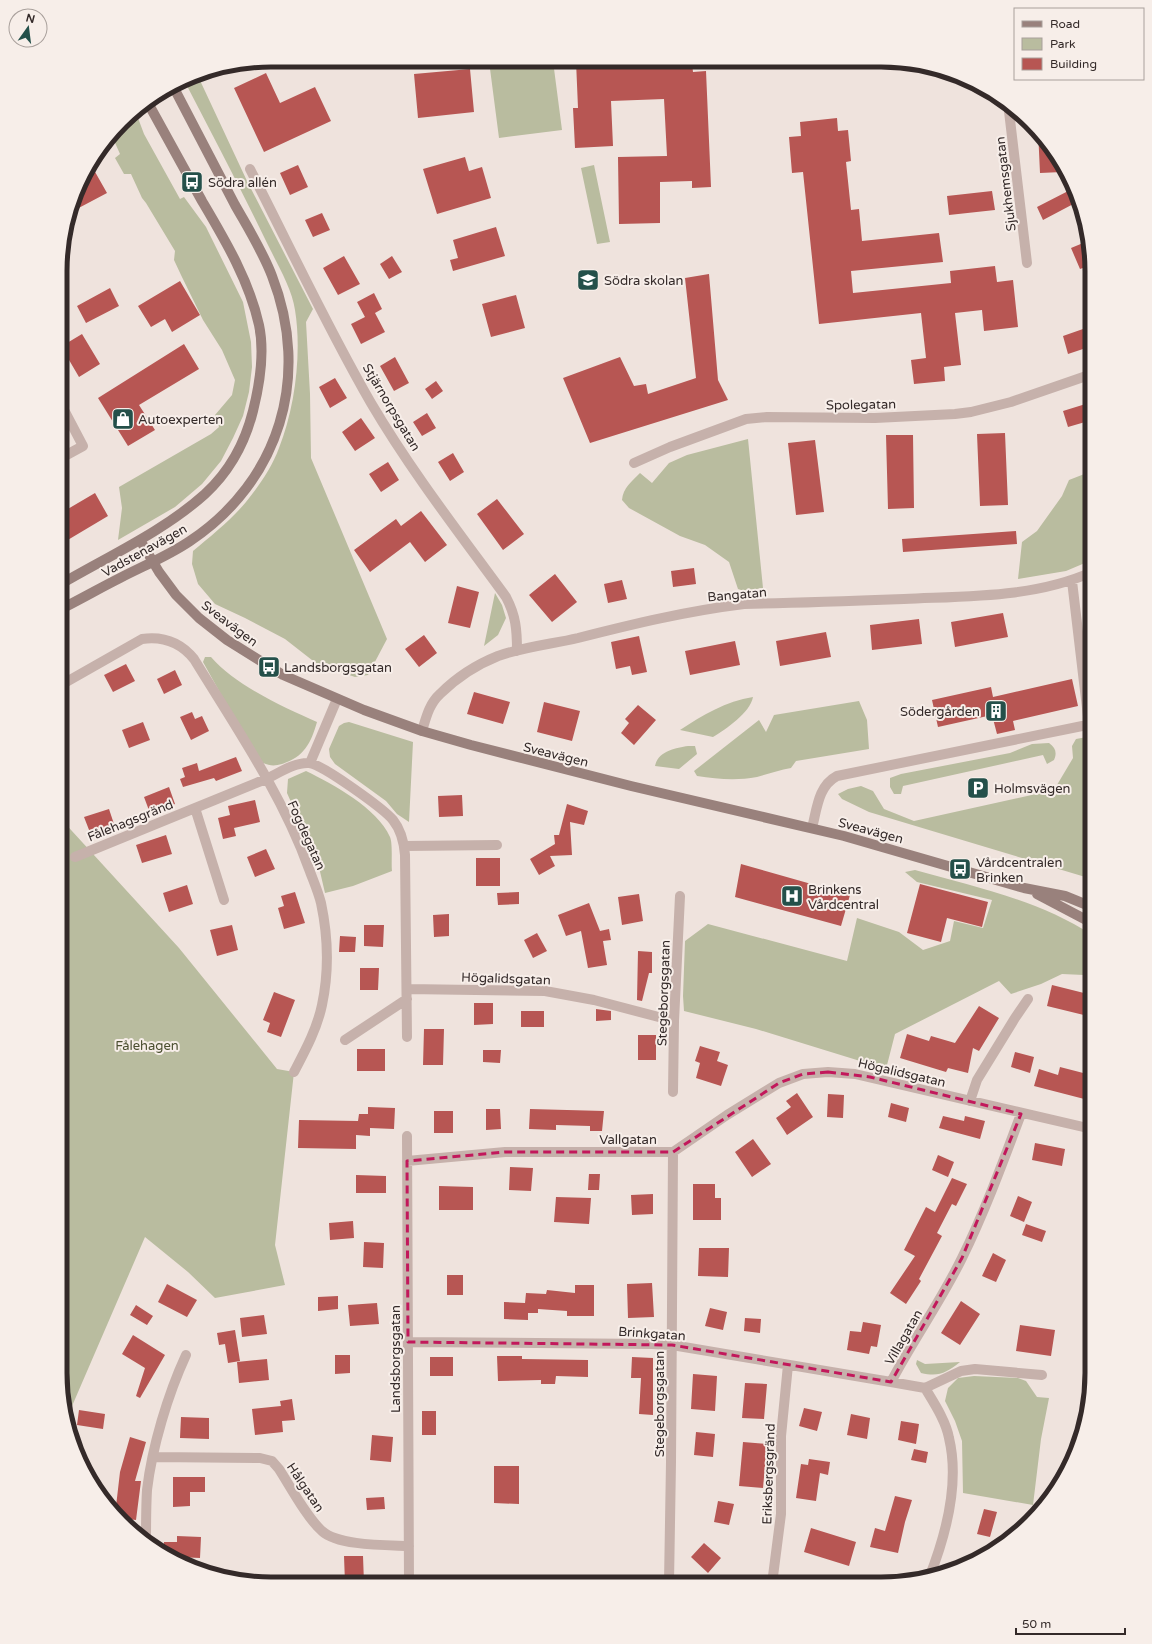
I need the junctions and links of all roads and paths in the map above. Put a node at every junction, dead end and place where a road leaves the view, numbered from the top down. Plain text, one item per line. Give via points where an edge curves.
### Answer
1 (175, 91) edge
2 (150, 107) edge
3 (1009, 112) edge
4 (250, 169) dead end
5 (1027, 263) dead end
6 (1085, 376) edge
7 (67, 416) edge
8 (67, 455) edge
9 (634, 463) dead end
10 (140, 540) junction
11 (153, 562) junction
12 (1085, 575) edge
13 (67, 581) edge
14 (1072, 581) junction
15 (67, 607) edge
16 (517, 651) junction
17 (67, 681) edge
18 (1085, 685) edge
19 (338, 700) junction
20 (1085, 726) edge
21 (422, 731) junction
22 (310, 763) junction
23 (266, 779) junction
24 (195, 808) junction
25 (812, 828) junction
26 (497, 845) dead end
27 (405, 846) junction
28 (75, 857) dead end
29 (1024, 888) junction
30 (680, 896) dead end
31 (224, 900) dead end
32 (1085, 904) edge
33 (1085, 919) edge
34 (407, 994) junction
35 (1028, 999) dead end
36 (674, 1021) junction
37 (407, 1037) dead end
38 (345, 1040) dead end
39 (294, 1072) dead end
40 (828, 1072) joint
41 (673, 1092) dead end
42 (970, 1101) junction
43 (1022, 1114) junction
44 (1085, 1128) edge
45 (407, 1136) dead end
46 (672, 1152) junction
47 (407, 1161) junction
48 (408, 1342) junction
49 (672, 1345) junction
50 (186, 1355) dead end
51 (788, 1365) junction
52 (1042, 1375) dead end
53 (892, 1382) junction
54 (926, 1388) junction
55 (154, 1457) junction
56 (146, 1534) edge
57 (409, 1546) junction
58 (932, 1570) edge
59 (409, 1577) edge
60 (669, 1577) edge
61 (773, 1577) edge

1 - 11 main road, Vadstenavägen via 272,275 286,326 287,385 278,432 258,473 246,490 224,514 190,541
2 - 10 main road, Vadstenavägen via 231,251 259,325 262,347 257,395 240,449 206,493
3 - 5 street, Sjukhemsgatan
4 - 16 street, Stjärnorpsgatan via 321,310 372,403 425,486 506,597 516,622
6 - 9 street, Spolegatan via 1011,402 966,412 882,418 746,419
7 - 8 street via 83,446
10 - 11 main road, Sveavägen
10 - 13 main road, Vadstenavägen
11 - 15 main road, Vadstenavägen
11 - 19 main road, Sveavägen via 176,594 199,618 227,640 283,675
12 - 14 street, Bangatan
14 - 16 street, Bangatan via 990,595 744,604 711,608 647,620
14 - 18 street
16 - 21 street, Bangatan via 484,662 452,683 439,694 428,712
17 - 23 street, Fogdegatan via 136,641 150,638 181,646 194,658
19 - 21 main road, Sveavägen
19 - 22 street
20 - 25 street via 837,776 830,779 822,790
21 - 25 main road, Sveavägen via 631,786
22 - 23 street via 296,764
22 - 27 street via 323,768 386,813 398,827
23 - 24 street, Fålehagsgränd
23 - 39 street, Fogdegatan via 303,852 321,902 326,940 326,973 322,1005 316,1028
24 - 28 street, Fålehagsgränd
24 - 31 street
25 - 29 main road, Sveavägen
26 - 27 street
27 - 34 street
29 - 32 main road, Sveavägen via 1065,896
29 - 33 main road, Sveavägen
30 - 36 street, Stegeborgsgatan
34 - 36 street, Högalidsgatan via 545,991 594,1000
34 - 37 street
34 - 38 street
35 - 42 street via 977,1080
36 - 41 street, Stegeborgsgatan
40 - 42 street, Högalidsgatan via 855,1074
40 - 46 street, Vallgatan via 803,1074 779,1083
42 - 43 street, Högalidsgatan
43 - 44 street, Högalidsgatan
43 - 53 street, Villagatan via 962,1258
45 - 47 street, Landsborgsgatan
46 - 47 street, Vallgatan via 505,1152
46 - 49 street, Stegeborgsgatan
47 - 48 street, Landsborgsgatan
48 - 49 street, Brinkgatan
48 - 57 street, Landsborgsgatan
49 - 51 street, Brinkgatan
49 - 60 street, Stegeborgsgatan
50 - 55 street via 174,1382
51 - 53 street, Brinkgatan
51 - 61 street, Eriksbergsgränd via 781,1436 781,1514
52 - 54 street via 974,1369 949,1376
53 - 54 street, Villagatan
54 - 58 street via 949,1437 952,1466 952,1494 940,1549
55 - 56 street via 147,1490
55 - 57 street, Hålgatan via 260,1458 272,1461 323,1532 337,1539 353,1542
57 - 59 street, Landsborgsgatan

